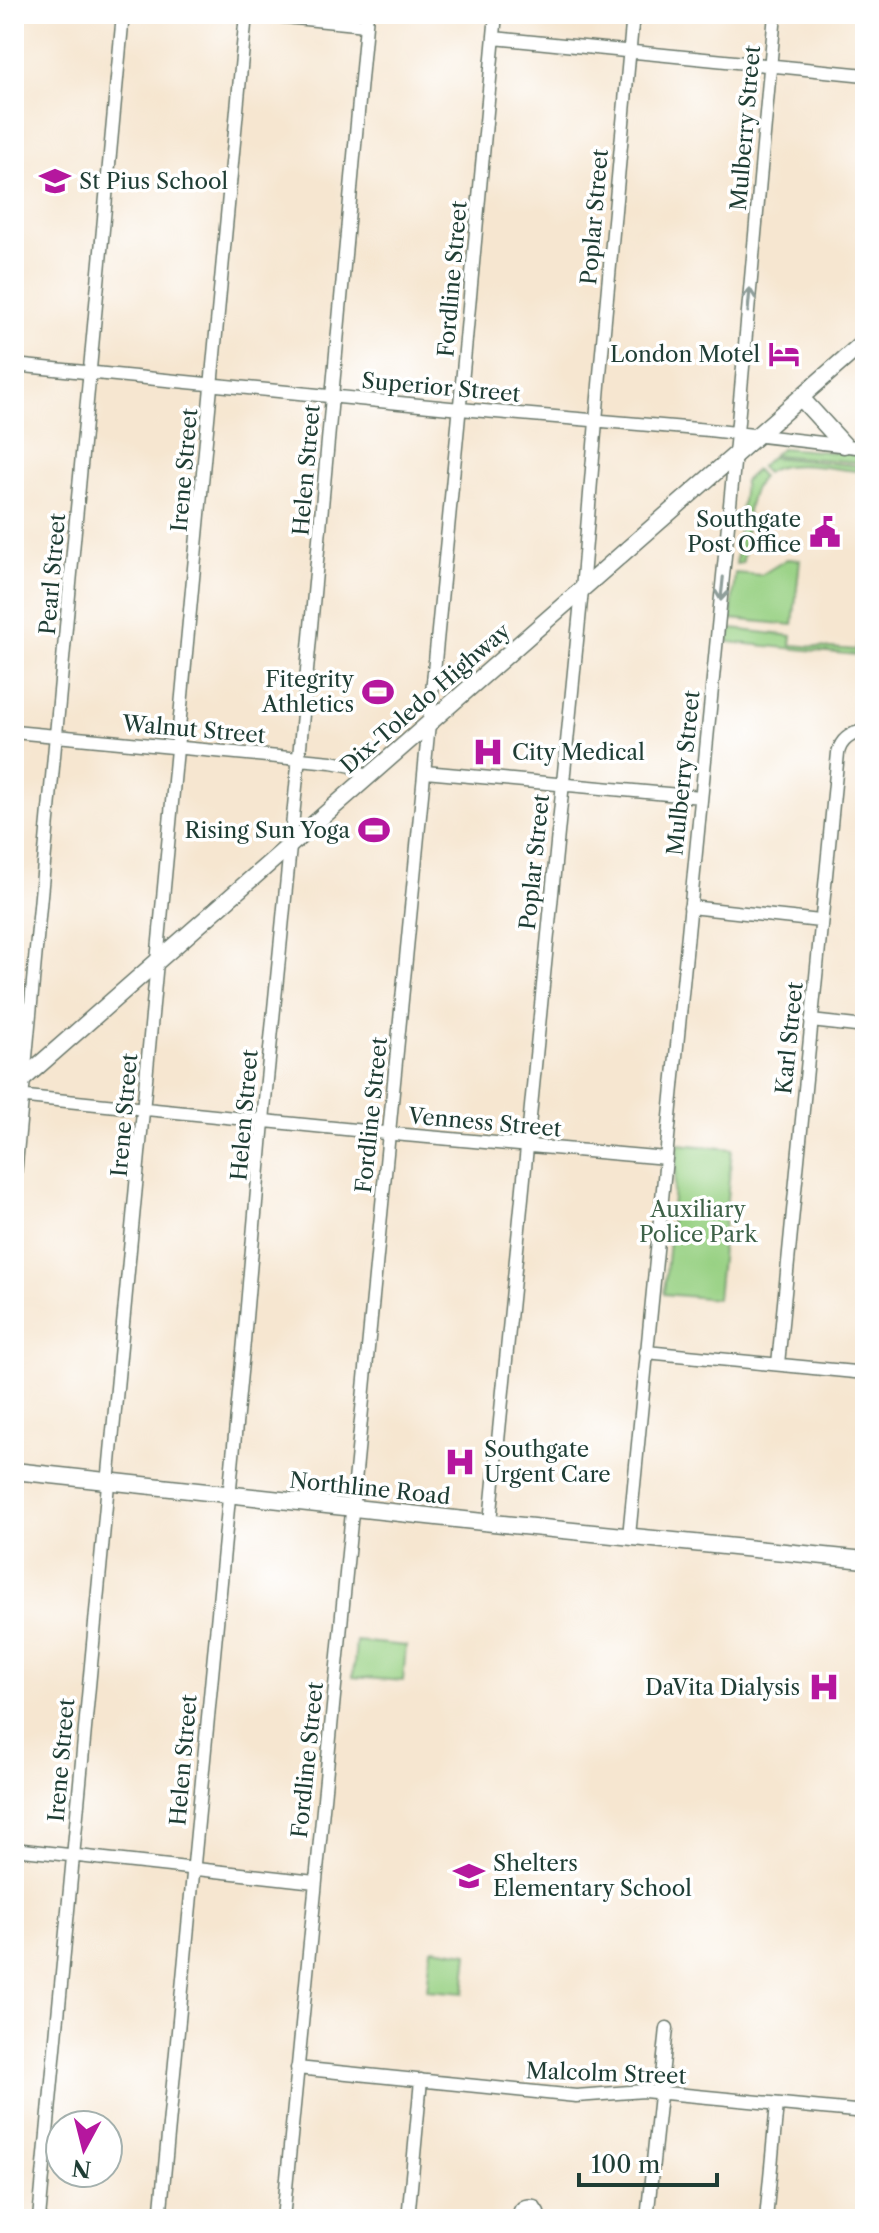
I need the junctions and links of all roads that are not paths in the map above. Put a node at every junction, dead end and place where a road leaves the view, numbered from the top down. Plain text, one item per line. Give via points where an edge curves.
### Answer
1 (123, 14) edge
2 (246, 14) edge
3 (255, 14) edge
4 (496, 14) edge
5 (633, 14) edge
6 (775, 14) edge
7 (366, 19) edge
8 (494, 38) junction
9 (630, 51) junction
10 (771, 66) junction
11 (865, 75) edge
12 (865, 341) edge
13 (14, 365) edge
14 (91, 373) junction
15 (212, 384) junction
16 (333, 396) junction
17 (801, 398) junction
18 (460, 409) junction
19 (596, 422) junction
20 (737, 433) junction
21 (758, 435) junction
22 (844, 445) junction
23 (865, 448) edge
24 (735, 455) junction
25 (582, 590) junction
26 (430, 723) junction
27 (865, 731) edge
28 (14, 732) edge
29 (56, 736) junction
30 (177, 748) junction
31 (299, 759) junction
32 (425, 772) junction
33 (366, 778) junction
34 (561, 785) junction
35 (701, 797) junction
36 (291, 844) junction
37 (690, 907) junction
38 (820, 921) junction
39 (158, 961) junction
40 (811, 1021) junction
41 (865, 1027) edge
42 (18, 1089) edge
43 (144, 1109) junction
44 (263, 1121) junction
45 (389, 1133) junction
46 (526, 1146) junction
47 (666, 1158) junction
48 (14, 1186) edge
49 (646, 1352) junction
50 (778, 1364) junction
51 (865, 1373) edge
52 (14, 1471) edge
53 (108, 1482) junction
54 (229, 1495) junction
55 (352, 1508) junction
56 (490, 1522) junction
57 (629, 1536) junction
58 (865, 1560) edge
59 (14, 1849) edge
60 (73, 1856) junction
61 (193, 1868) junction
62 (315, 1882) junction
63 (667, 2028) dead end
64 (297, 2068) junction
65 (421, 2080) junction
66 (660, 2092) junction
67 (777, 2104) junction
68 (865, 2112) edge
69 (39, 2219) edge
70 (160, 2219) edge
71 (283, 2219) edge
72 (408, 2219) edge
73 (519, 2219) edge
74 (536, 2219) edge
75 (647, 2219) edge
76 (766, 2219) edge

1 - 14 street, Pearl Street
2 - 15 street, Irene Street
3 - 7 street
4 - 8 street, Fordline Street
5 - 9 street, Poplar Street
6 - 10 street, Mulberry Street
7 - 16 street, Helen Street
8 - 9 street
8 - 18 street, Fordline Street
9 - 10 street
9 - 19 street, Poplar Street
10 - 11 street
20 -> 10 street, Mulberry Street
12 - 17 main road, Dix-Toledo Highway
13 - 14 street, Superior Street
14 - 15 street, Superior Street
14 - 29 street, Pearl Street
15 - 16 street, Superior Street
15 - 30 street, Irene Street
16 - 18 street, Superior Street
16 - 31 street, Helen Street
17 - 21 main road, Dix-Toledo Highway
17 - 22 main road
18 - 19 street, Superior Street
18 - 26 street, Fordline Street
19 - 20 street, Superior Street
19 - 25 street, Poplar Street
20 - 21 street, Superior Street
20 - 24 street, Mulberry Street
21 - 22 street, Superior Street
21 - 24 main road, Dix-Toledo Highway
22 - 23 street, Superior Street
24 - 25 main road, Dix-Toledo Highway
24 -> 35 street, Mulberry Street
25 - 26 main road, Dix-Toledo Highway
25 - 34 street, Poplar Street
26 - 32 street, Fordline Street
26 - 33 main road, Dix-Toledo Highway
27 - 38 street, Karl Street via 849,735 839,747
28 - 29 street, Walnut Street
29 - 30 street, Walnut Street
29 - 42 street, Pearl Street via 35,973
30 - 31 street, Walnut Street
30 - 39 street, Irene Street
31 - 33 street, Walnut Street via 352,766
31 - 36 street, Helen Street
32 - 34 street
32 - 45 street, Fordline Street
33 - 36 main road, Dix-Toledo Highway
34 - 35 street
34 - 46 street, Poplar Street
35 - 37 street, Mulberry Street
36 - 39 main road, Dix-Toledo Highway
36 - 44 street, Helen Street
37 - 38 street
37 - 47 street, Mulberry Street
38 - 40 street, Karl Street
39 - 42 main road, Dix-Toledo Highway
39 - 43 street, Irene Street
40 - 41 street
40 - 50 street, Karl Street
42 - 43 street, Venness Street
42 - 48 street, Pearl Street
43 - 44 street, Venness Street
43 - 53 street, Irene Street
44 - 45 street, Venness Street
44 - 54 street, Helen Street
45 - 46 street, Venness Street
45 - 55 street, Fordline Street
46 - 47 street, Venness Street
46 - 56 street, Poplar Street
47 - 49 street, Mulberry Street
49 - 50 street
49 - 57 street, Mulberry Street
50 - 51 street
52 - 53 main road, Northline Road
53 - 54 main road, Northline Road
53 - 60 street, Irene Street
54 - 55 main road, Northline Road
54 - 61 street, Helen Street
55 - 56 main road, Northline Road
55 - 62 street, Fordline Street
56 - 57 main road, Northline Road
57 - 58 main road, Northline Road
59 - 60 street
60 - 61 street
60 - 69 street, Irene Street
61 - 62 street
61 - 70 street, Helen Street
62 - 64 street, Fordline Street
63 - 66 street
64 - 65 street, Malcolm Street
64 - 71 street, Fordline Street
65 - 66 street, Malcolm Street via 576,2096
65 - 72 street
66 - 67 street, Malcolm Street
66 - 75 street
67 - 68 street, Malcolm Street
67 - 76 street
73 - 74 street via 528,2205 538,2212

